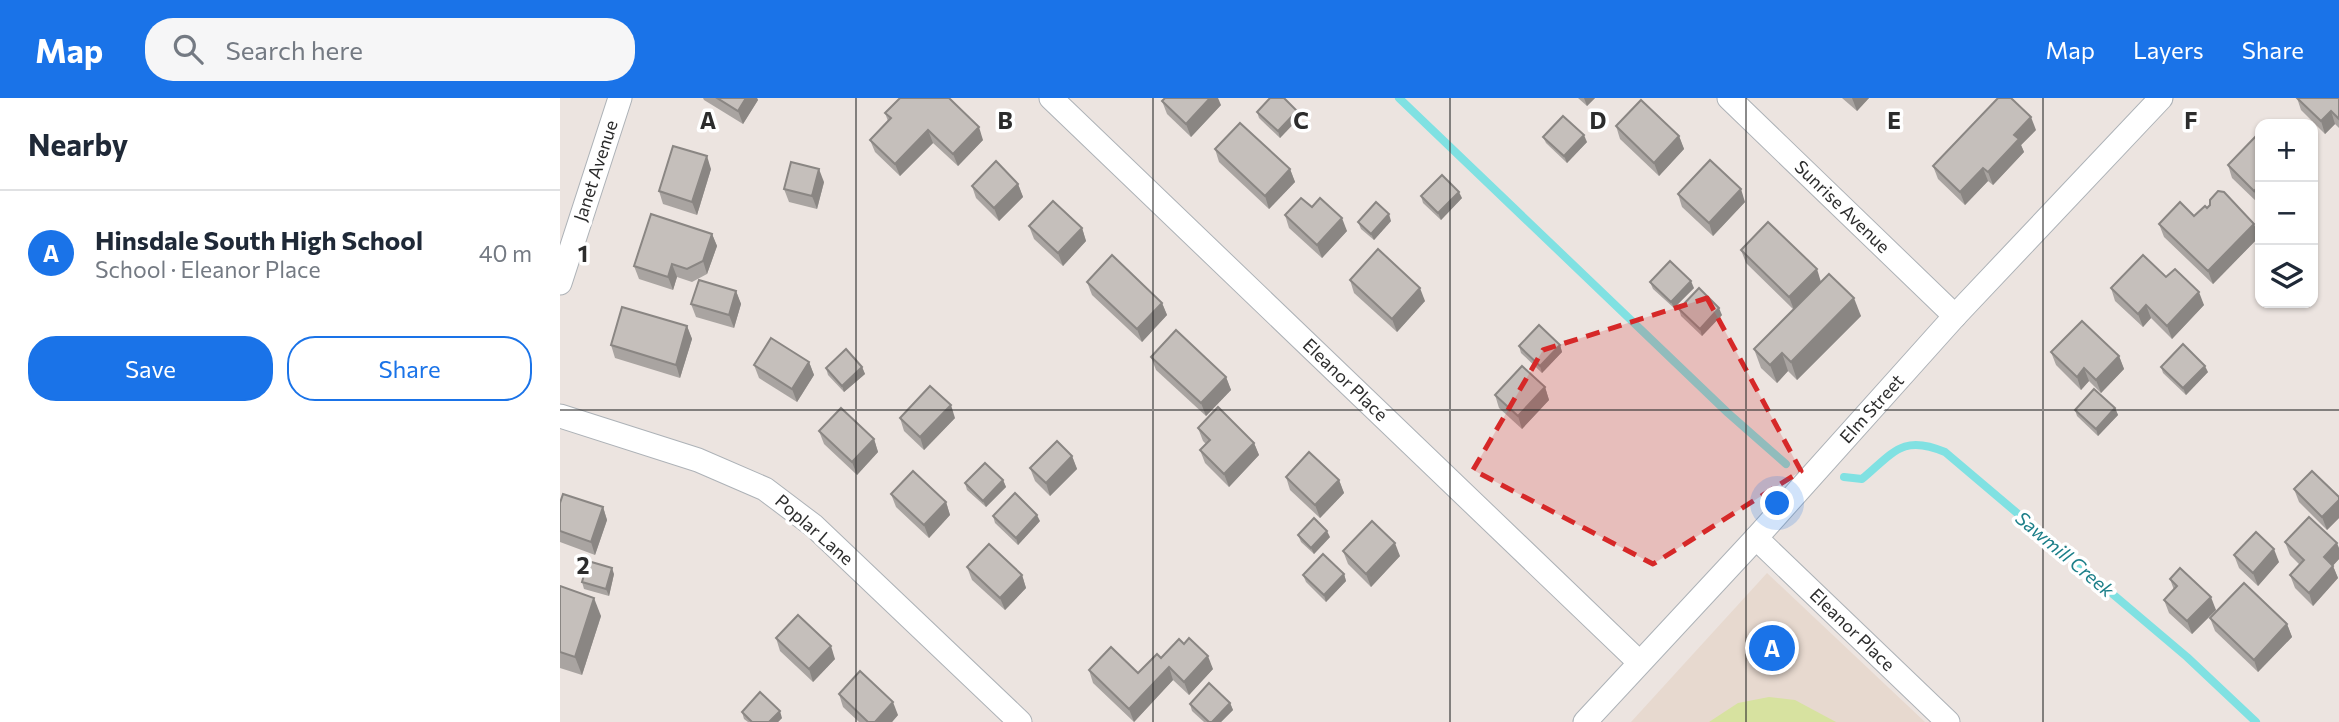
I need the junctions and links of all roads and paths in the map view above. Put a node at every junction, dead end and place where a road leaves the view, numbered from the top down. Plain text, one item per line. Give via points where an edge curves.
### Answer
1 (620, 98) edge
2 (1051, 98) edge
3 (1730, 98) edge
4 (2161, 98) edge
5 (560, 283) edge
6 (1955, 316) junction
7 (560, 416) edge
8 (1756, 538) junction
9 (1639, 662) junction
10 (1020, 722) edge
11 (1585, 722) edge
12 (1948, 722) edge

1 - 5 street, Janet Avenue
2 - 9 street, Eleanor Place
3 - 6 street, Sunrise Avenue
4 - 6 street, Elm Street
6 - 8 street, Elm Street
7 - 10 street, Poplar Lane via 698,460 765,489 814,526
8 - 9 street, Elm Street
8 - 12 street, Eleanor Place
9 - 11 street, Elm Street

